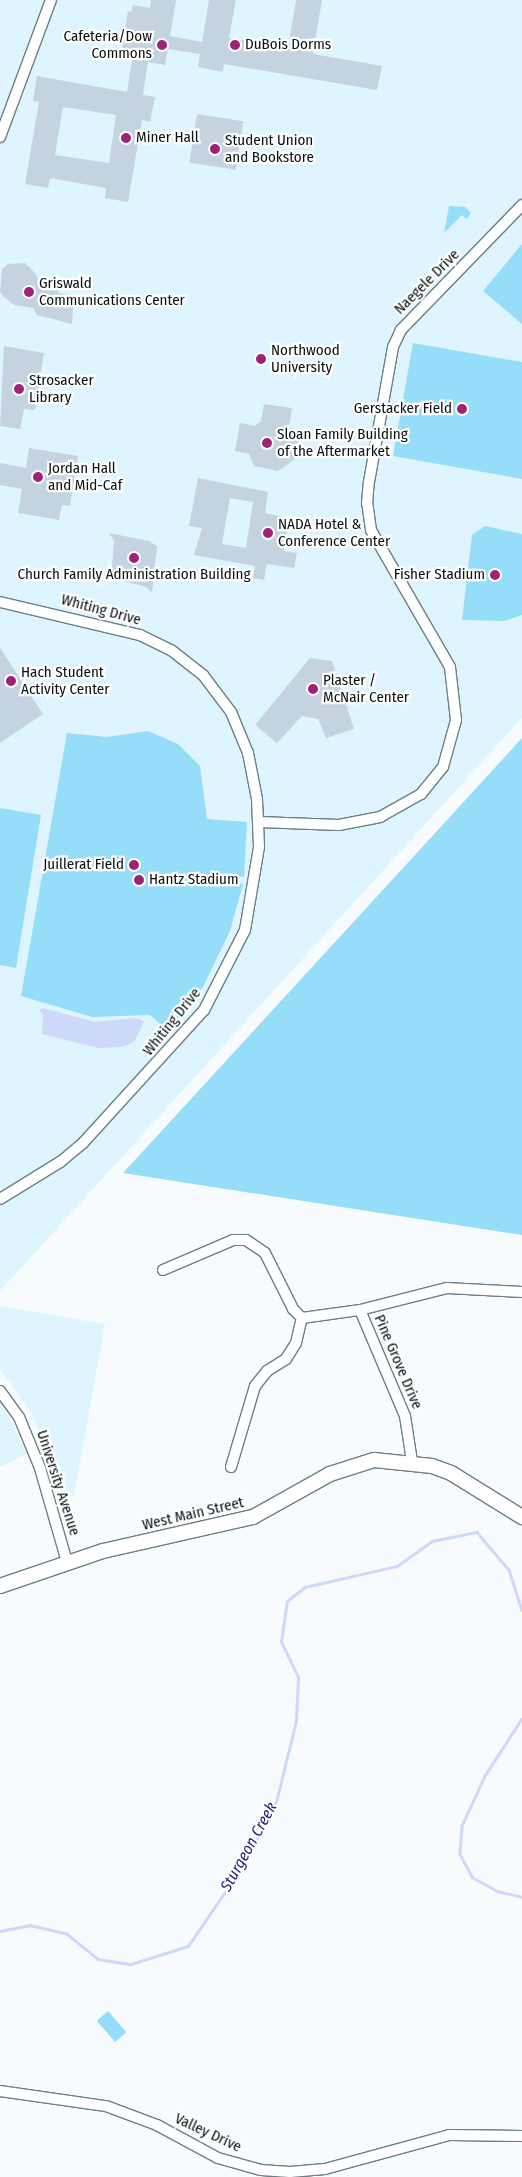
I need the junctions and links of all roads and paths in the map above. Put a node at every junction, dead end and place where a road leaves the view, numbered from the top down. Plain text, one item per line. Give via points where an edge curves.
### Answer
1 (51, 0) edge
2 (0, 137) edge
3 (522, 204) edge
4 (0, 602) edge
5 (259, 822) junction
6 (0, 1198) edge
7 (163, 1270) dead end
8 (522, 1292) edge
9 (360, 1310) junction
10 (302, 1318) junction
11 (0, 1391) edge
12 (412, 1461) junction
13 (231, 1467) dead end
14 (522, 1517) edge
15 (67, 1562) junction
16 (0, 1586) edge
17 (0, 2091) edge
18 (522, 2136) edge

1 - 2 street
3 - 5 street, Naegele Drive via 401,330 393,347 369,482 367,503 371,530 450,667 456,720 443,767 421,794 380,817 339,825
4 - 5 street, Whiting Drive via 140,635 198,670 218,690 241,732 254,776
5 - 6 street, Whiting Drive via 257,876 245,930 204,1010 82,1143 60,1162
7 - 10 street via 233,1240 246,1240 264,1253 293,1309
8 - 9 street via 447,1288
9 - 10 street, Pine Grove Drive
9 - 12 street, Pine Grove Drive via 405,1416
10 - 13 street via 296,1343 286,1359 267,1372 255,1386
11 - 15 street, University Avenue via 19,1417 40,1468
12 - 14 street, West Main Street via 451,1473
12 - 15 street, West Main Street via 374,1460 350,1465 252,1517
15 - 16 street, West Main Street
17 - 18 street, Valley Drive via 106,2106 157,2125 218,2158 261,2170 325,2169 449,2135

